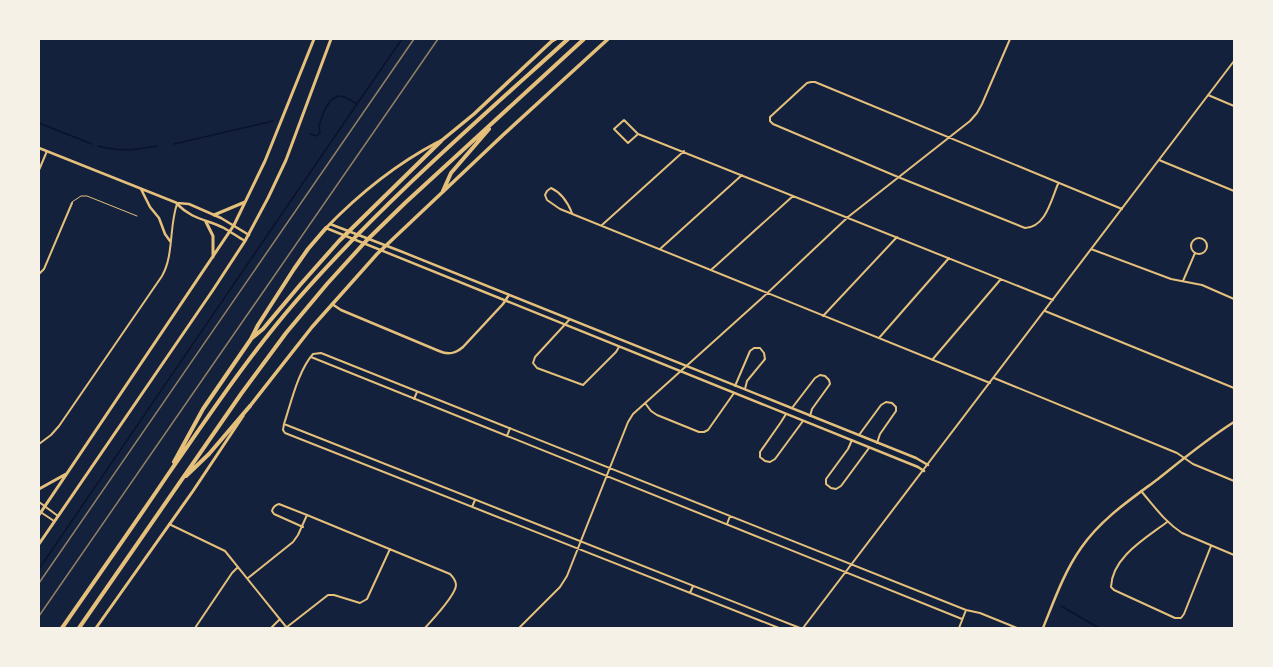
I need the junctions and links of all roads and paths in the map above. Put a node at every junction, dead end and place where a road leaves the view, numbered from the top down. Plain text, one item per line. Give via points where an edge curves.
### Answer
1 (314, 39) edge
2 (331, 39) edge
3 (554, 39) edge
4 (568, 39) edge
5 (584, 39) edge
6 (608, 39) edge
7 (1010, 39) edge
8 (1234, 61) edge
9 (1208, 95) junction
10 (1234, 106) edge
11 (498, 118) junction
12 (638, 134) junction
13 (949, 138) junction
14 (441, 141) junction
15 (39, 148) edge
16 (47, 151) junction
17 (684, 151) junction
18 (1159, 160) junction
19 (39, 170) edge
20 (742, 175) junction
21 (898, 177) junction
22 (1058, 184) junction
23 (141, 189) junction
24 (1234, 190) edge
25 (443, 191) junction
26 (794, 195) junction
27 (245, 202) junction
28 (72, 203) joint
29 (177, 203) junction
30 (1122, 209) junction
31 (572, 213) junction
32 (214, 215) junction
33 (137, 216) dead end
34 (848, 218) junction
35 (206, 222) junction
36 (330, 224) junction
37 (234, 225) junction
38 (602, 225) junction
39 (326, 228) junction
40 (230, 231) junction
41 (249, 235) junction
42 (898, 237) junction
43 (170, 241) junction
44 (245, 241) junction
45 (660, 249) junction
46 (1091, 249) junction
47 (1195, 254) junction
48 (213, 257) junction
49 (949, 258) junction
50 (711, 270) junction
51 (39, 274) edge
52 (1001, 279) junction
53 (1183, 281) junction
54 (767, 293) junction
55 (509, 295) junction
56 (1234, 299) edge
57 (1053, 300) junction
58 (505, 301) junction
59 (332, 304) junction
60 (1045, 311) junction
61 (823, 316) junction
62 (570, 319) junction
63 (565, 325) junction
64 (879, 338) junction
65 (251, 339) junction
66 (620, 346) junction
67 (311, 357) junction
68 (932, 360) junction
69 (686, 366) junction
70 (680, 371) junction
71 (994, 378) junction
72 (990, 383) junction
73 (735, 386) junction
74 (1234, 388) edge
75 (745, 389) junction
76 (417, 392) junction
77 (734, 393) junction
78 (414, 398) junction
79 (645, 403) junction
80 (250, 406) junction
81 (792, 408) junction
82 (786, 414) junction
83 (810, 416) junction
84 (804, 421) junction
85 (1234, 422) edge
86 (284, 424) junction
87 (510, 428) junction
88 (858, 435) junction
89 (507, 436) junction
90 (852, 440) junction
91 (877, 443) junction
92 (39, 444) edge
93 (870, 447) junction
94 (1184, 458) junction
95 (928, 465) junction
96 (610, 468) junction
97 (924, 471) junction
98 (68, 473) junction
99 (607, 475) junction
100 (164, 481) junction
101 (1234, 481) edge
102 (180, 482) junction
103 (39, 489) edge
104 (1141, 491) junction
105 (475, 500) junction
106 (39, 502) edge
107 (45, 507) junction
108 (472, 507) junction
109 (40, 513) edge
110 (307, 515) junction
111 (58, 516) junction
112 (730, 516) junction
113 (54, 521) junction
114 (1166, 522) junction
115 (169, 524) junction
116 (727, 524) junction
117 (302, 527) junction
118 (581, 542) junction
119 (39, 544) edge
120 (1211, 546) junction
121 (390, 549) junction
122 (578, 549) junction
123 (1234, 555) edge
124 (852, 565) junction
125 (238, 567) junction
126 (846, 572) junction
127 (248, 578) junction
128 (693, 586) junction
129 (690, 593) junction
130 (966, 610) junction
131 (962, 619) junction
132 (280, 620) junction
133 (62, 628) edge
134 (79, 628) edge
135 (96, 628) edge
136 (195, 628) edge
137 (270, 628) edge
138 (287, 628) edge
139 (425, 628) edge
140 (519, 628) edge
141 (779, 628) edge
142 (802, 628) edge
143 (959, 628) edge
144 (1017, 628) edge
145 (1043, 628) edge

1 - 27 main road via 271,148
2 - 41 main road via 286,160
3 - 14 main road via 474,114
4 - 100 highway via 405,188 327,266 246,364
5 - 11 highway
6 - 25 main road
7 - 13 street via 977,113
8 - 9 street
9 - 10 street
9 - 18 street
11 - 25 highway via 451,173
11 - 102 highway via 405,203 327,284 260,366
12 - 12 street via 624,120 614,129 628,143
12 - 17 street
13 - 21 street
13 - 21 street via 811,82 770,117 773,124
13 - 22 street
14 - 36 main road via 426,148 372,186
14 - 65 highway via 345,235
15 - 16 street
16 - 19 street
16 - 23 street
17 - 20 street
17 - 38 street
18 - 24 street
18 - 30 street
20 - 26 street
20 - 45 street
21 - 22 street via 1025,228 1031,228 1042,220
21 - 34 street
22 - 30 street
23 - 29 street
23 - 43 street
25 - 59 main road via 381,250
26 - 34 street
26 - 50 street
27 - 32 main road
27 - 37 main road
28 - 33 lane via 81,196 87,196
28 - 51 street via 44,269
29 - 32 street via 189,204
29 - 35 street via 185,212
29 - 43 street
30 - 46 street
31 - 31 street via 565,199 557,191 551,188 547,191 547,200
31 - 38 street
32 - 37 street
34 - 42 street
34 - 54 street
35 - 40 street
35 - 48 main road via 213,236
36 - 39 main road
36 - 55 street
37 - 40 main road
37 - 41 street
38 - 45 street
39 - 58 street
39 - 65 highway via 294,269
40 - 44 street
40 - 48 main road
41 - 44 main road
42 - 49 street
42 - 61 street
43 - 92 street via 167,263 158,282 59,426
44 - 111 main road
45 - 50 street
46 - 53 street
46 - 57 street
47 - 47 street via 1191,250 1192,241 1202,238 1206,242 1206,249 1203,253
47 - 53 street
48 - 98 main road
49 - 52 street
49 - 64 street
50 - 54 street
52 - 57 street
52 - 68 street
53 - 56 street via 1202,285
54 - 61 street
54 - 69 street
55 - 58 street
55 - 62 street
57 - 60 street
58 - 59 street via 463,347 451,354 341,310
58 - 63 street
59 - 80 main road
60 - 71 street
60 - 74 street
61 - 64 street
62 - 63 street
62 - 69 street
63 - 66 street
63 - 66 street via 534,359 533,363 537,368 583,385
64 - 68 street
65 - 100 highway via 203,409
66 - 70 street
67 - 76 street via 321,353
67 - 78 street
67 - 86 street via 296,388
68 - 72 street
69 - 70 street
69 - 73 street
70 - 77 street
70 - 79 street
71 - 72 street
71 - 94 street
72 - 95 street
73 - 75 street
73 - 75 street via 750,351 760,348 765,358 747,381
75 - 81 street
76 - 78 street
76 - 87 street
77 - 79 street via 704,432 657,415
77 - 82 street
78 - 89 street
79 - 96 street via 629,420
80 - 102 highway via 209,454
80 - 115 main road
81 - 83 street
81 - 83 street via 816,377 825,376 830,384 812,409
82 - 84 street
82 - 84 street via 760,452 760,457 765,461 775,459
83 - 88 street
84 - 90 street
85 - 94 street
86 - 105 street
86 - 108 street via 285,433
87 - 89 street
87 - 96 street
88 - 91 street
88 - 91 street via 881,405 890,402 895,405 896,411
89 - 99 street
90 - 93 street
90 - 93 street via 826,479 826,484 831,488 841,486
91 - 95 street
93 - 97 street
94 - 101 street
94 - 104 street
95 - 97 street
96 - 99 street
96 - 112 street
97 - 124 street
98 - 103 main road
98 - 107 main road
99 - 116 street
99 - 118 street
100 - 133 highway
102 - 134 highway
104 - 114 street
104 - 145 street via 1106,519 1081,548 1070,565
105 - 108 street
105 - 118 street
106 - 107 street
107 - 109 main road
107 - 111 street
108 - 122 street
109 - 113 street
110 - 117 street
110 - 117 street via 279,504 273,508 274,514
110 - 121 street
111 - 113 main road
112 - 116 street
112 - 124 street
113 - 119 main road
114 - 120 street via 1182,533
114 - 120 street via 1123,557 1111,582 1114,590 1175,618 1181,618
115 - 125 street via 221,548
115 - 135 main road
116 - 126 street
117 - 127 street via 293,542
118 - 122 street
118 - 128 street
120 - 123 street
121 - 138 street via 367,599 360,603 334,594 328,595
121 - 139 street via 450,574 455,580 456,586 452,595
122 - 129 street
122 - 140 street via 560,587
124 - 126 street
124 - 130 street
125 - 127 street
125 - 136 street
126 - 131 street
126 - 142 street
127 - 132 street
128 - 129 street
128 - 142 street
129 - 141 street
130 - 131 street
130 - 144 street via 980,612
131 - 143 street
132 - 137 street
132 - 138 street

